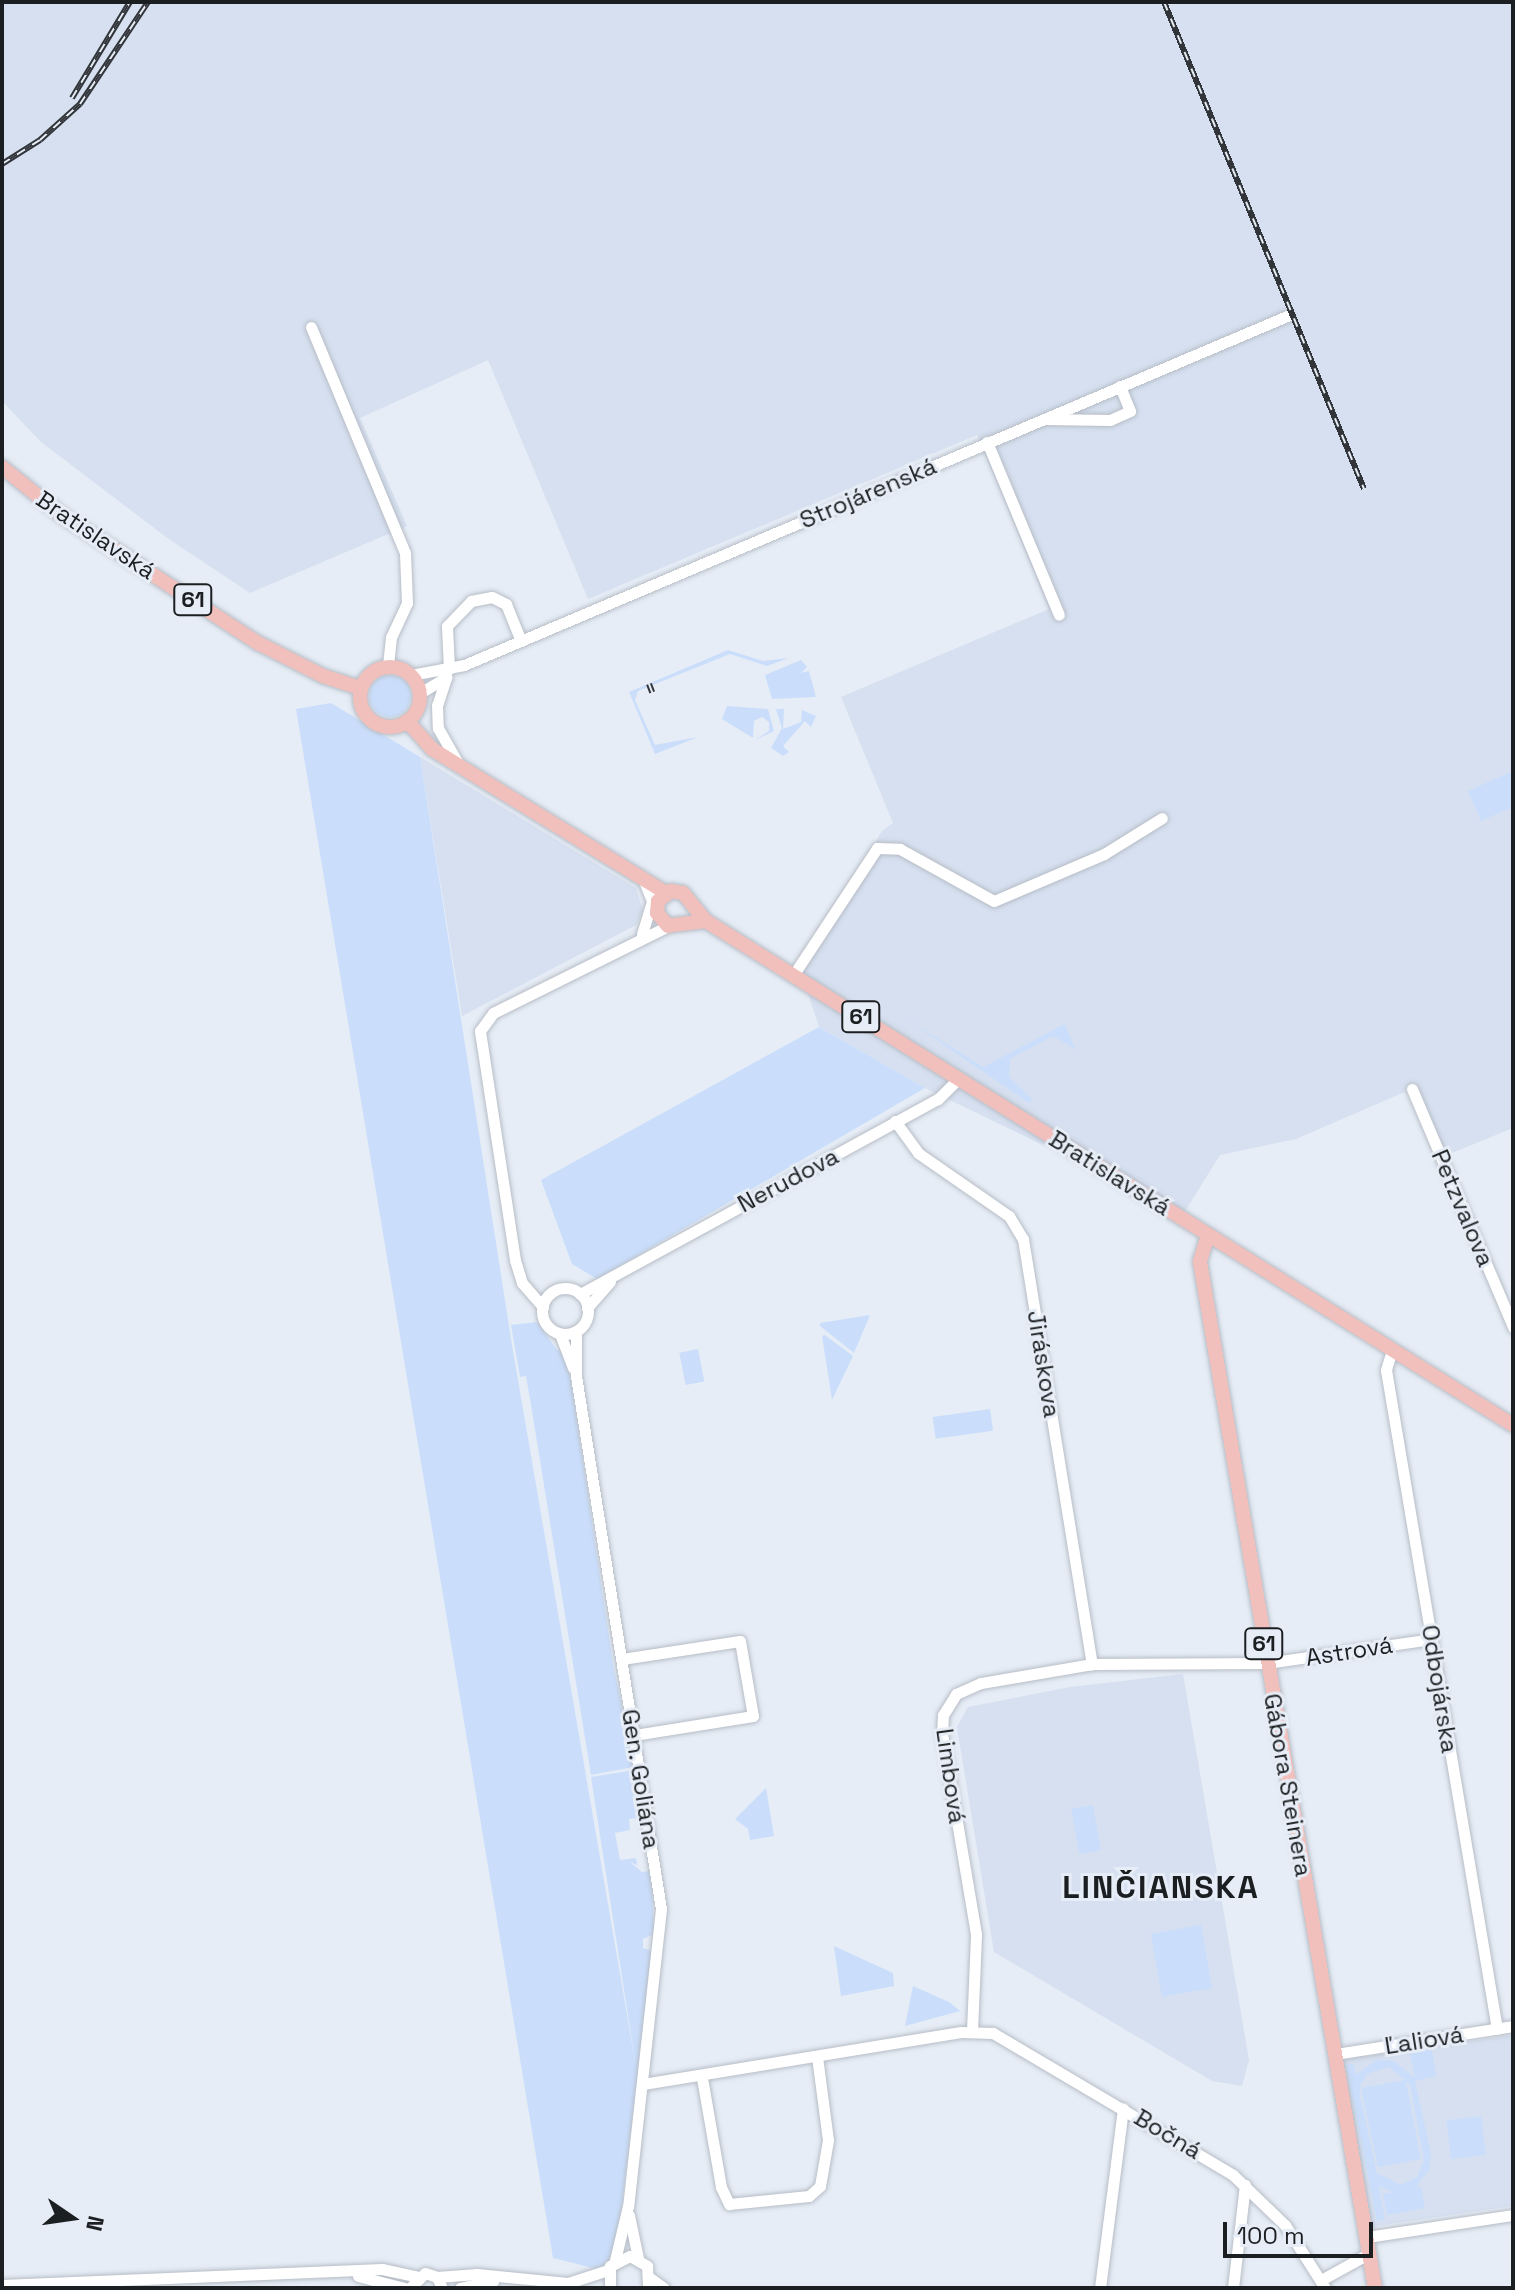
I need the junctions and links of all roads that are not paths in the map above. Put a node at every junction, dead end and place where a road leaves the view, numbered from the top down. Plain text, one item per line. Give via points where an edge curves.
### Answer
1 (1287, 316) dead end
2 (311, 327) dead end
3 (1120, 386) junction
4 (1041, 419) junction
5 (987, 442) junction
6 (2, 467) edge
7 (1059, 615) dead end
8 (521, 641) junction
9 (388, 667) junction
10 (453, 671) junction
11 (411, 675) junction
12 (361, 688) junction
13 (420, 693) junction
14 (407, 721) junction
15 (459, 765) junction
16 (1162, 818) dead end
17 (647, 885) junction
18 (662, 897) junction
19 (690, 914) junction
20 (655, 927) junction
21 (794, 974) junction
22 (959, 1078) junction
23 (1412, 1089) dead end
24 (895, 1121) junction
25 (1208, 1235) junction
26 (613, 1279) junction
27 (580, 1294) junction
28 (546, 1301) junction
29 (587, 1308) junction
30 (1513, 1327) edge
31 (576, 1331) junction
32 (560, 1334) junction
33 (1392, 1350) junction
34 (576, 1376) junction
35 (1513, 1425) edge
36 (1432, 1639) junction
37 (622, 1659) junction
38 (1267, 1663) junction
39 (1092, 1664) junction
40 (634, 1735) junction
41 (1513, 2026) edge
42 (1497, 2029) junction
43 (972, 2031) junction
44 (1335, 2054) junction
45 (817, 2057) junction
46 (702, 2078) junction
47 (643, 2084) junction
48 (1123, 2108) junction
49 (1245, 2185) junction
50 (628, 2206) junction
51 (1513, 2215) edge
52 (1367, 2237) junction
53 (1370, 2253) junction
54 (638, 2258) junction
55 (612, 2265) junction
56 (346, 2273) junction
57 (416, 2276) junction
58 (510, 2280) junction
59 (585, 2281) junction
60 (440, 2283) edge
61 (649, 2283) edge
62 (1323, 2284) edge
63 (2, 2285) edge
64 (610, 2287) edge
65 (404, 2288) edge
66 (410, 2288) edge
67 (460, 2288) edge
68 (664, 2288) edge
69 (1100, 2288) edge
70 (1233, 2288) edge
71 (1375, 2288) edge

1 - 3 street, Strojárenská
2 - 9 street via 405,553 407,603 391,637
3 - 4 street, Strojárenská
3 - 4 street via 1130,411 1096,422
4 - 5 street, Strojárenská
5 - 7 street
5 - 8 street, Strojárenská
6 - 12 main road, Bratislavská / 61 via 63,516 258,643 323,676
8 - 10 street, Strojárenská
8 - 10 street via 506,604 492,597 471,601 447,626
9 - 11 main road
9 - 12 main road via 371,673
10 - 11 street
10 - 13 street
10 - 15 street via 437,705 438,728
11 - 13 main road
12 - 14 main road via 361,705 373,722 387,727
13 - 14 main road via 417,710
14 - 15 main road via 432,749
15 - 17 main road
16 - 21 street via 1104,854 994,901 900,849 877,848
17 - 18 main road
17 - 20 street
18 - 19 main road, Bratislavská / 61 via 683,893
18 - 20 main road
19 - 20 main road, Bratislavská / 61
19 - 21 main road, Bratislavská / 61
20 - 28 street via 493,1013 480,1031 522,1283
21 - 22 main road, Bratislavská / 61
22 - 24 street, Nerudova via 947,1094
22 - 25 main road, Bratislavská / 61
23 - 30 street, Petzvalova
24 - 26 street, Nerudova
24 - 39 street, Jiráskova via 918,1153 1009,1216 1023,1239
25 - 33 main road, Bratislavská / 61
25 - 38 main road, Gábora Steinera / 61 via 1200,1262
26 - 27 street, Nerudova
26 - 29 street, Nerudova
27 - 28 street via 560,1289
27 - 29 street
28 - 32 street via 548,1326
29 - 31 street via 585,1322
31 - 32 street
31 - 34 street
32 - 34 street
33 - 35 main road, Bratislavská / 61
33 - 36 street, Odbojárska via 1386,1370
34 - 37 street, Gen. Goliána
36 - 38 street, Astrová
36 - 42 street, Odbojárska
37 - 40 street, Gen. Goliána
37 - 40 street via 740,1641 753,1716
38 - 39 street, Limbová
38 - 44 main road, Gábora Steinera / 61
39 - 43 street, Limbová via 970,1686 953,1697 943,1715 976,1934
40 - 47 street, Gen. Goliána via 661,1909
41 - 42 street, Ľaliová
42 - 44 street, Ľaliová
43 - 45 street
43 - 48 street, Bočná via 993,2033
44 - 52 main road, Gábora Steinera / 61
45 - 46 street
45 - 46 street via 828,2140 820,2186 809,2196 729,2204 721,2187
46 - 47 street
47 - 50 street, Gen. Goliána
48 - 49 street, Bočná
48 - 69 street
49 - 62 street, Bočná via 1285,2225
49 - 70 street
50 - 54 street, Gen. Goliána
50 - 55 street, Gen. Goliána
51 - 52 street
52 - 53 main road, Gábora Steinera / 61
53 - 62 street
53 - 71 main road, Gábora Steinera / 61
54 - 55 street
54 - 61 street
55 - 59 street
55 - 64 street, Gen. Goliána
56 - 57 street via 382,2269
56 - 63 street
56 - 65 street
57 - 60 street
57 - 66 street
58 - 59 street
58 - 60 street via 477,2274
58 - 67 street
59 - 64 street
61 - 68 street

